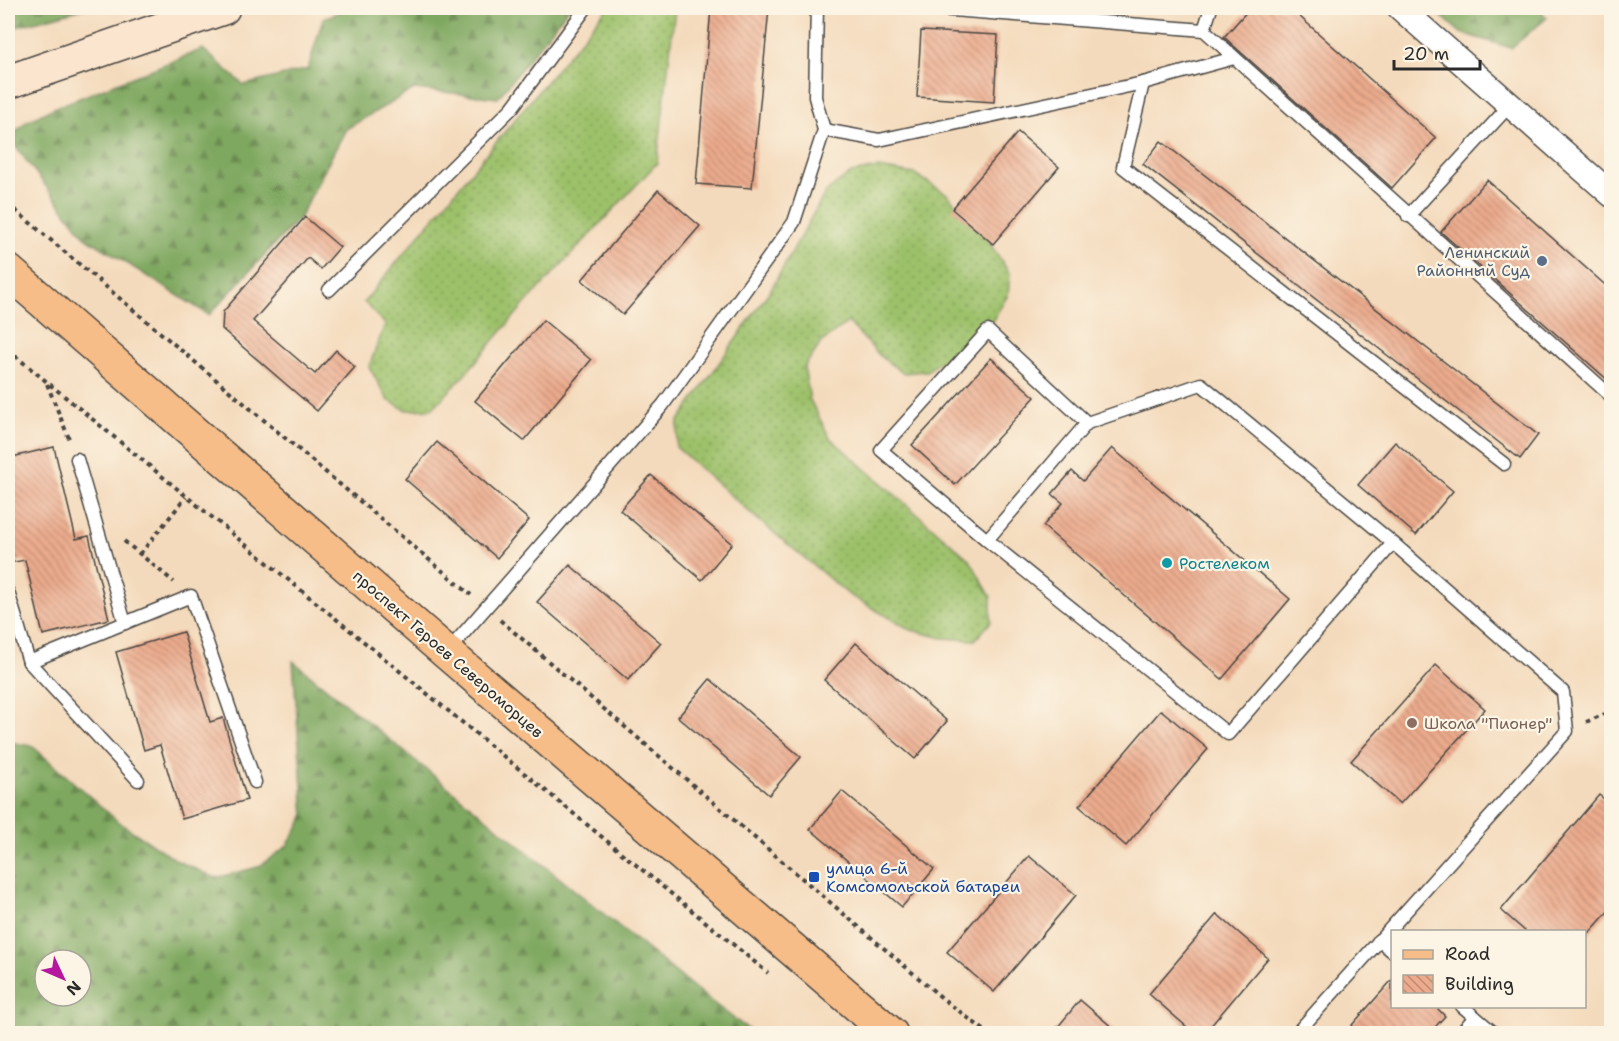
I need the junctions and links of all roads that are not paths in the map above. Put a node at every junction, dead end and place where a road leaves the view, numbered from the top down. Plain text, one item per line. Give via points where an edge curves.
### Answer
1 (223, 8) edge
2 (586, 8) edge
3 (817, 8) edge
4 (927, 8) edge
5 (1211, 8) edge
6 (1400, 8) edge
7 (1204, 30) junction
8 (1234, 58) junction
9 (8, 82) edge
10 (1143, 83) junction
11 (1510, 104) junction
12 (824, 130) junction
13 (1611, 195) edge
14 (1408, 216) junction
15 (8, 271) edge
16 (329, 290) dead end
17 (1611, 397) edge
18 (1087, 423) junction
19 (77, 459) road end
20 (1504, 464) dead end
21 (987, 540) junction
22 (1394, 543) junction
23 (8, 592) edge
24 (125, 623) junction
25 (447, 653) junction
26 (29, 662) junction
27 (138, 780) dead end
28 (255, 782) dead end
29 (1379, 940) junction
30 (1391, 950) edge
31 (1464, 1008) edge
32 (1475, 1017) junction
33 (891, 1034) edge
34 (1296, 1034) edge
35 (1460, 1034) edge
36 (1495, 1034) edge

1 - 9 street
2 - 16 lane via 512,108
3 - 12 lane via 815,96
4 - 7 lane
5 - 7 lane
6 - 11 street
7 - 8 lane
8 - 10 lane
8 - 14 lane
10 - 12 lane via 879,140
10 - 20 lane via 1123,167
11 - 13 street
11 - 14 lane
12 - 25 lane via 794,222 663,405
14 - 17 lane
15 - 25 main road, проспект Героев Североморцев
18 - 21 lane
18 - 21 lane via 988,331 881,450
18 - 22 lane via 1201,384
19 - 24 lane
21 - 22 lane via 1228,734
22 - 29 lane via 1563,692 1567,731
23 - 26 lane
24 - 26 lane
24 - 28 lane via 191,596
25 - 33 main road, проспект Героев Североморцев
26 - 27 lane
29 - 30 lane
29 - 34 lane
31 - 32 lane
32 - 35 lane
32 - 36 lane

